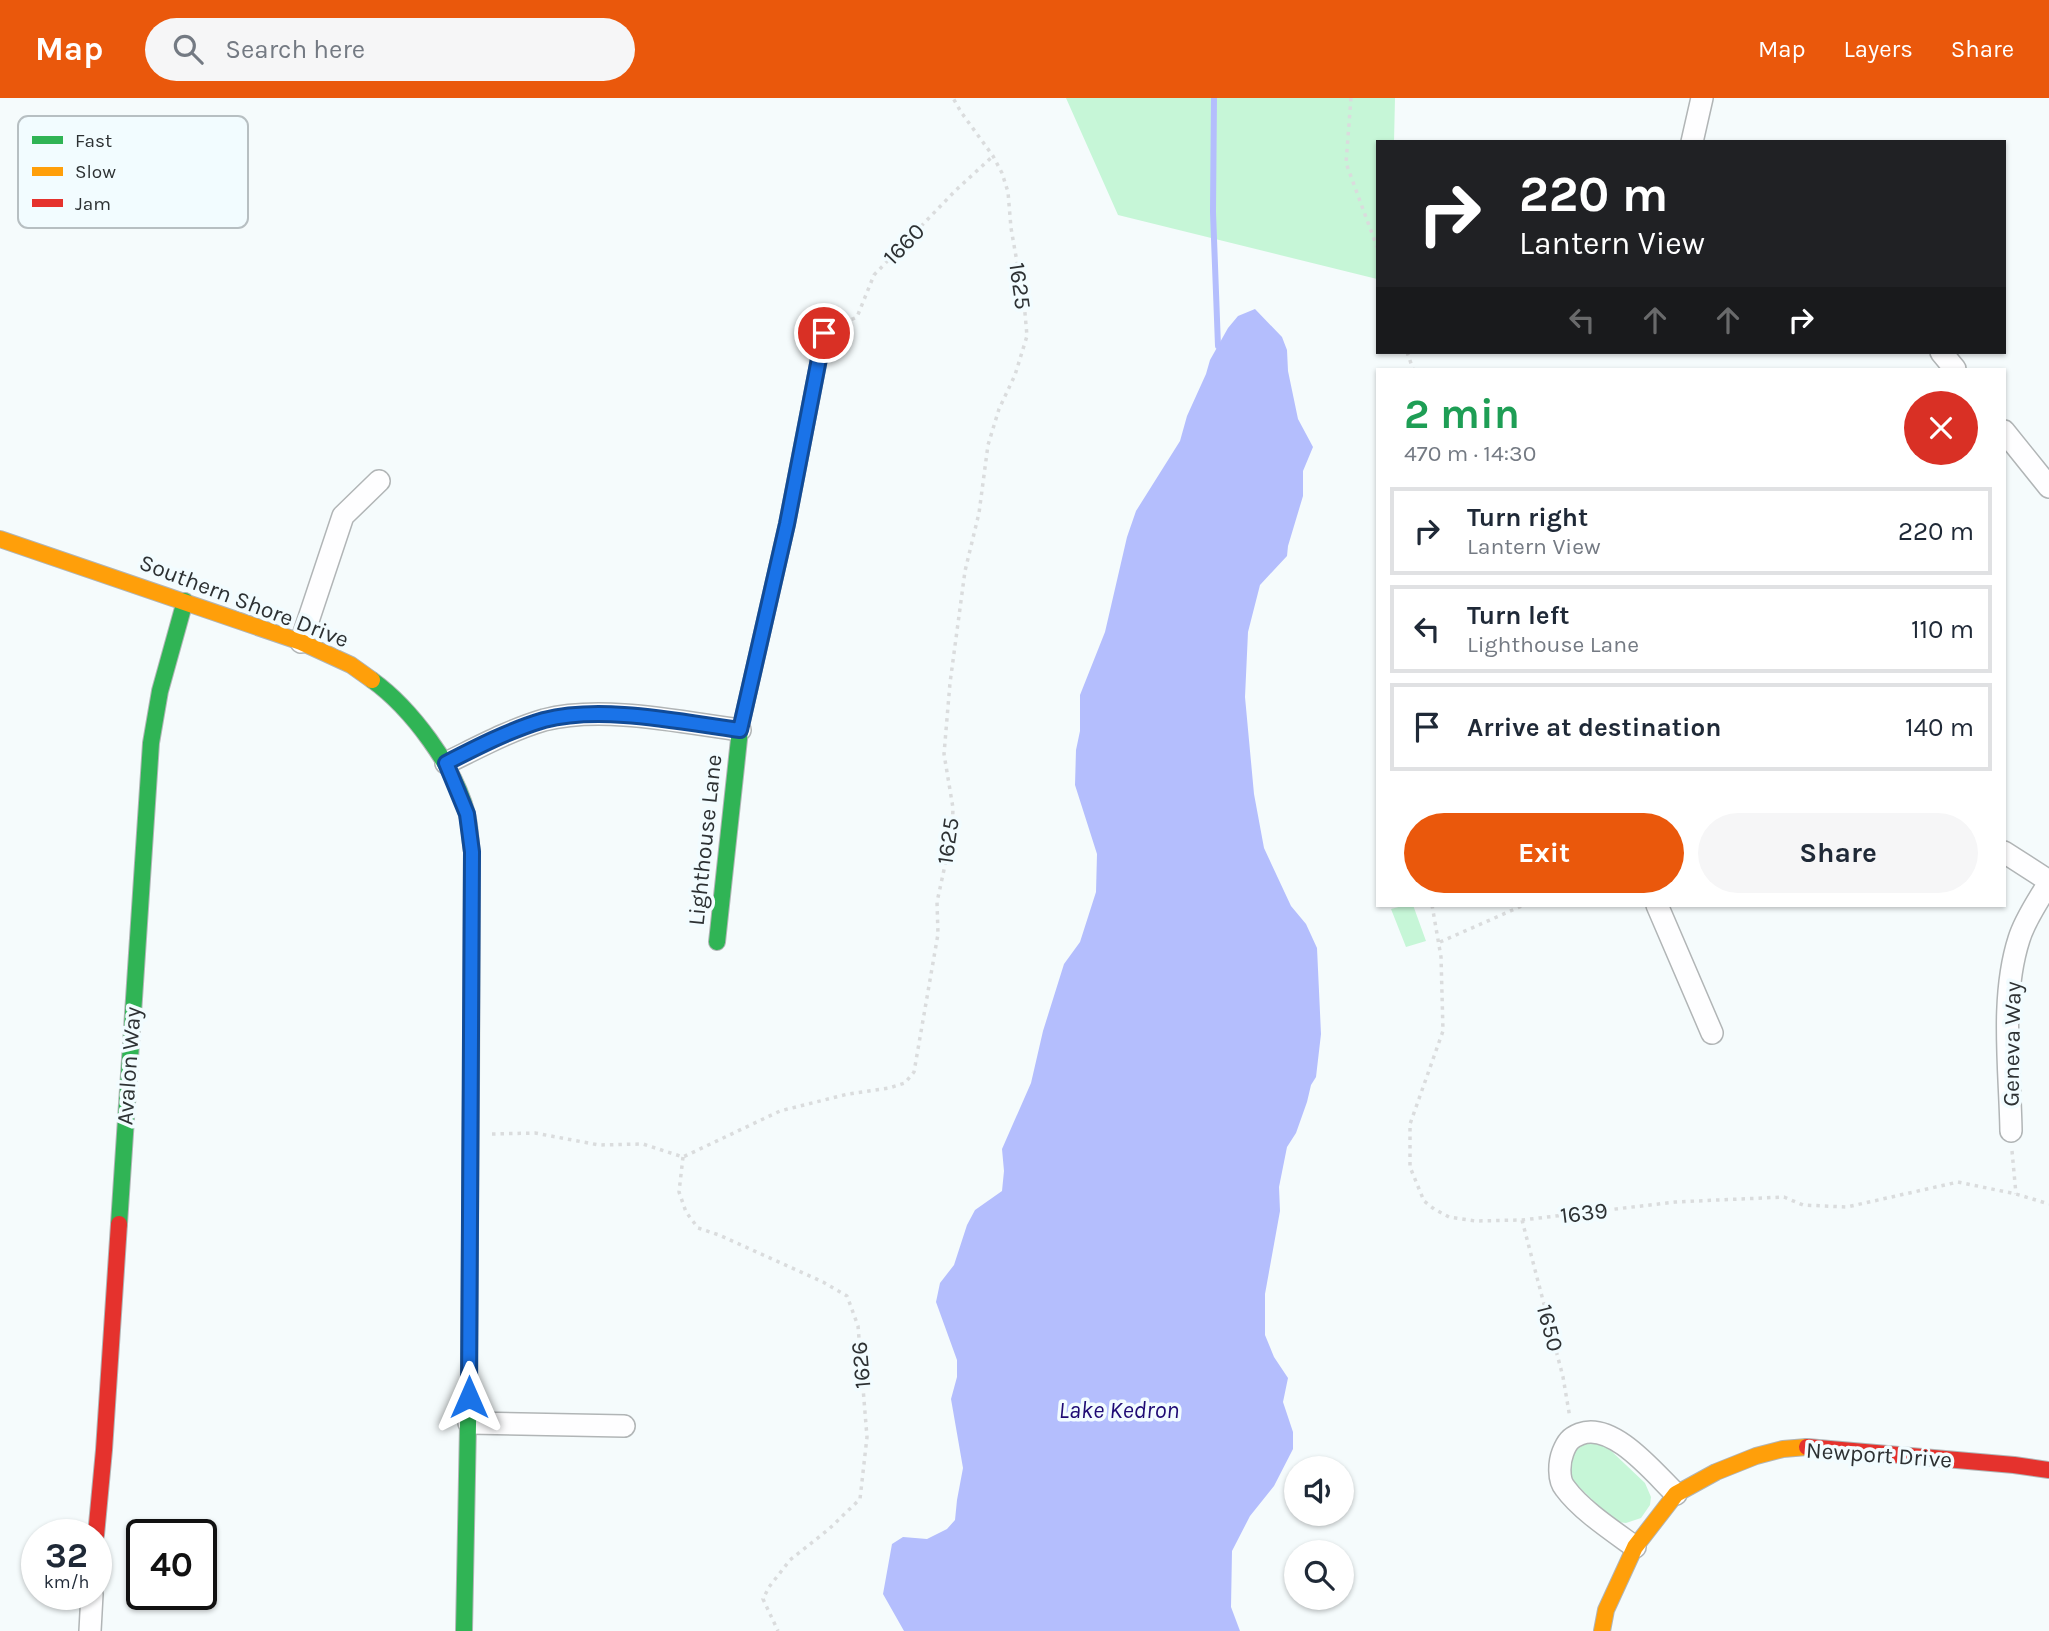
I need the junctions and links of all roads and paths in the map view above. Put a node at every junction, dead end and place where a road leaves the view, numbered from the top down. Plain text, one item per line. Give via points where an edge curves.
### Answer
1 (953, 98) edge
2 (1351, 98) edge
3 (1702, 98) edge
4 (1692, 140) edge
5 (993, 156) junction
6 (1376, 244) edge
7 (824, 333) joint
8 (1943, 354) edge
9 (1954, 368) edge
10 (2006, 433) edge
11 (379, 481) dead end
12 (2049, 487) edge
13 (0, 539) edge
14 (185, 601) junction
15 (301, 642) junction
16 (740, 730) junction
17 (446, 763) junction
18 (2006, 853) edge
19 (2049, 882) edge
20 (1432, 907) edge
21 (1519, 907) edge
22 (1658, 907) edge
23 (717, 942) dead end
24 (1439, 942) junction
25 (1712, 1033) dead end
26 (2011, 1131) joint
27 (469, 1134) junction
28 (683, 1157) junction
29 (2016, 1194) junction
30 (2049, 1204) edge
31 (1522, 1220) junction
32 (469, 1423) junction
33 (624, 1426) dead end
34 (1573, 1437) junction
35 (2049, 1470) edge
36 (1676, 1494) junction
37 (98, 1519) edge
38 (1635, 1547) junction
39 (91, 1610) edge
40 (90, 1631) edge
41 (464, 1631) edge
42 (778, 1631) edge
43 (1602, 1631) edge

1 - 5 path, 1625
2 - 6 path via 1346,163
3 - 4 street
5 - 7 path, 1660 via 874,275 857,317
5 - 28 path, 1625 via 1008,192 1027,336 988,445 965,571 944,754 953,808 952,833 937,902 938,934 914,1072 905,1083 889,1088 780,1111
7 - 16 street, Lighthouse Lane
8 - 9 street
10 - 12 street
11 - 15 street via 343,516
13 - 14 street, Southern Shore Drive
14 - 15 street, Southern Shore Drive
14 - 37 street, Avalon Way via 151,743
15 - 17 street, Southern Shore Drive via 351,665 378,684 406,709
16 - 17 street via 579,714 529,725
16 - 23 street, Lighthouse Lane
17 - 27 street, Southern Shore Drive via 467,814 472,852
18 - 19 street
19 - 26 street, Geneva Way via 2019,938 2014,967 2008,1023
20 - 24 path, 1639
21 - 24 path
22 - 25 street
24 - 31 path, 1639 via 1443,1031 1410,1124 1410,1167 1424,1201 1449,1217
26 - 29 path
27 - 28 path via 535,1133 599,1145 643,1144
27 - 32 street, Southern Shore Drive
28 - 42 path, 1626 via 679,1192 698,1228 848,1296 858,1326 867,1437 860,1499 790,1560 769,1587 763,1599
29 - 30 path, 1639
29 - 31 path, 1639 via 1958,1182 1847,1207 1803,1205 1784,1197 1675,1202
31 - 34 path, 1650 via 1563,1377
32 - 33 street
32 - 41 street, Southern Shore Drive
34 - 36 street via 1586,1432 1605,1434 1624,1445
34 - 38 street via 1559,1461 1563,1486
35 - 36 street, Newport Drive via 1813,1447 1756,1456
36 - 38 street, Newport Drive
38 - 43 street, Newport Drive via 1606,1610
39 - 40 street

